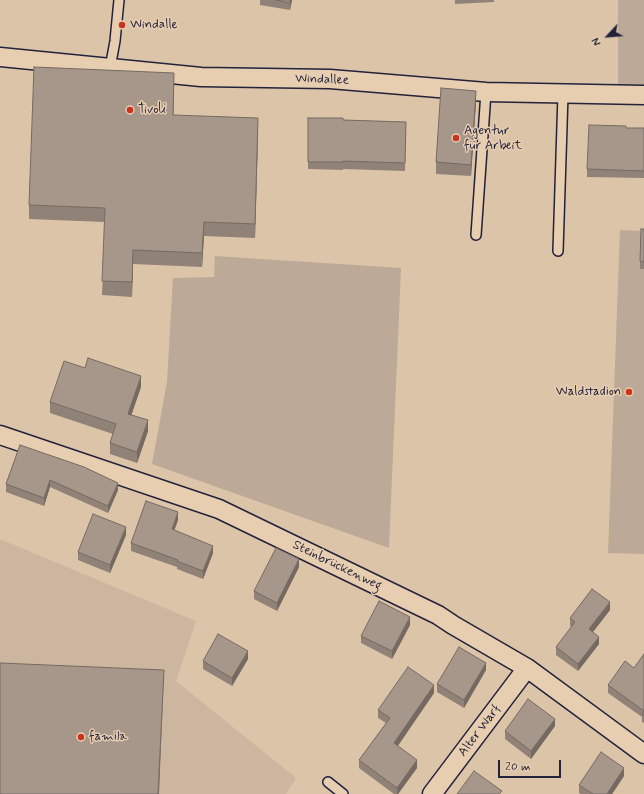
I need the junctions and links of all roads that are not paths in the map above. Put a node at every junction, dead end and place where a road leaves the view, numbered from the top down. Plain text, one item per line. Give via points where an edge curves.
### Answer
1 (119, 0) edge
2 (0, 57) edge
3 (110, 68) junction
4 (486, 92) junction
5 (562, 94) junction
6 (644, 95) edge
7 (476, 235) dead end
8 (558, 251) dead end
9 (0, 435) edge
10 (527, 668) junction
11 (644, 754) edge
12 (328, 782) dead end
13 (343, 794) edge
14 (432, 794) edge

1 - 3 lane
2 - 3 street, Windallee
3 - 4 street, Windallee via 200,77 330,79
4 - 5 street, Windallee
4 - 7 lane
5 - 6 street, Windallee
5 - 8 lane
9 - 10 street, Steinbrückenweg via 219,509 438,615
10 - 11 street, Steinbrückenweg
10 - 14 street, Alter Warf
12 - 13 lane

